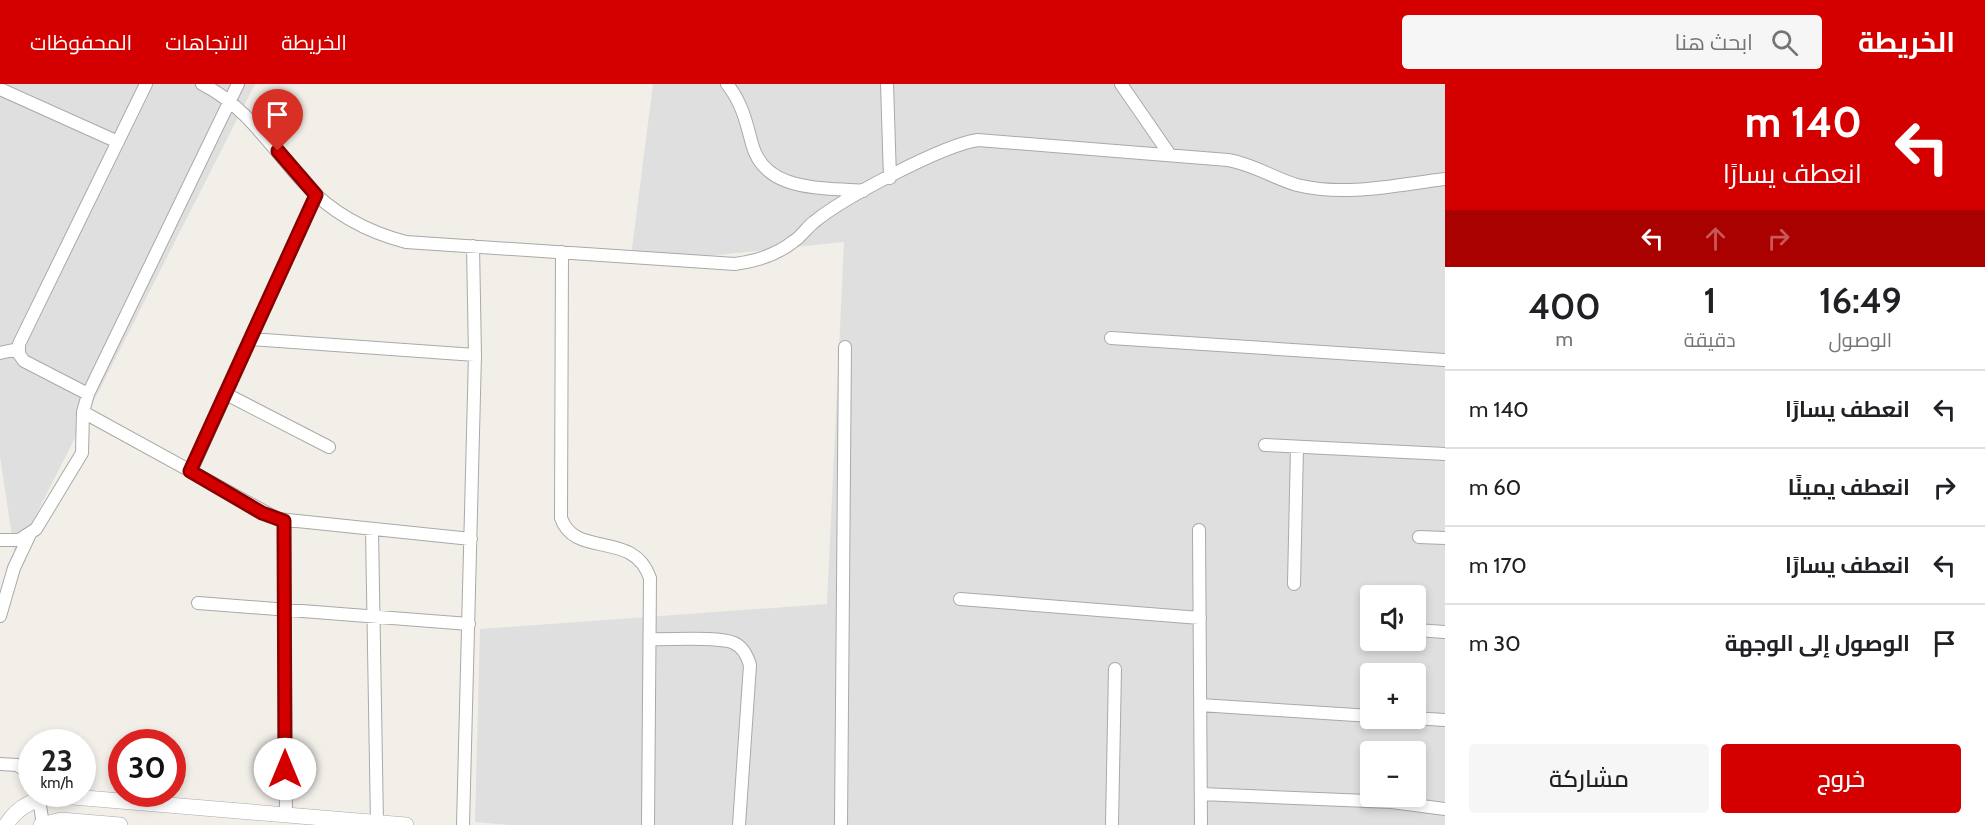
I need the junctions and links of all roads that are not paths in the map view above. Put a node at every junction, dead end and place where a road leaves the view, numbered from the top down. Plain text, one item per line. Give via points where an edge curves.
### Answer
1 (146, 84) edge
2 (202, 84) edge
3 (238, 84) edge
4 (727, 84) edge
5 (887, 84) edge
6 (1121, 84) edge
7 (0, 89) edge
8 (230, 100) junction
9 (118, 142) junction
10 (1170, 155) junction
11 (890, 178) junction
12 (1445, 179) edge
13 (863, 191) junction
14 (316, 195) junction
15 (473, 246) junction
16 (562, 252) junction
17 (1111, 338) dead end
18 (251, 339) junction
19 (845, 347) dead end
20 (18, 349) junction
21 (0, 352) edge
22 (475, 355) junction
23 (1445, 360) edge
24 (88, 393) junction
25 (226, 394) junction
26 (83, 412) junction
27 (1265, 445) dead end
28 (329, 447) dead end
29 (1297, 447) junction
30 (1445, 454) edge
31 (190, 471) junction
32 (284, 521) junction
33 (372, 530) junction
34 (1199, 530) dead end
35 (31, 533) junction
36 (1419, 537) dead end
37 (1445, 538) edge
38 (471, 539) junction
39 (0, 540) edge
40 (1294, 584) dead end
41 (960, 599) dead end
42 (198, 603) dead end
43 (284, 610) junction
44 (0, 616) edge
45 (373, 617) junction
46 (1200, 618) junction
47 (469, 624) junction
48 (1426, 631) edge
49 (1445, 632) edge
50 (650, 639) junction
51 (1115, 669) dead end
52 (1200, 705) junction
53 (1360, 715) edge
54 (1426, 719) edge
55 (1445, 720) edge
56 (0, 753) edge
57 (6, 764) edge
58 (1201, 794) junction
59 (96, 798) edge
60 (23, 807) edge
61 (40, 807) edge
62 (1445, 809) edge
63 (286, 815) junction
64 (377, 823) junction
65 (42, 824) edge
66 (6, 825) edge
67 (120, 825) edge
68 (406, 825) edge
69 (463, 825) edge
70 (648, 825) edge
71 (739, 825) edge
72 (841, 825) edge
73 (1112, 825) edge
74 (1200, 825) edge

1 - 9 street
2 - 8 street
3 - 8 street
4 - 13 street via 742,106 756,155 774,176 792,184
5 - 11 street
6 - 10 street
7 - 9 street
8 - 14 street
8 - 24 street
9 - 20 street
10 - 11 street via 978,140 959,144
10 - 12 street via 1239,162 1284,181 1324,189 1367,189
11 - 13 street
13 - 16 street via 813,223 783,249 747,263
14 - 15 street via 344,217 390,238
14 - 18 street
15 - 16 street
15 - 22 street
16 - 50 street via 561,518 574,537 624,549 641,560 650,578
17 - 23 street
18 - 22 street
18 - 25 street
19 - 72 street
20 - 21 street
20 - 24 street via 24,361
22 - 38 street
24 - 26 street
25 - 28 street
25 - 31 street
26 - 31 street
26 - 35 street via 82,453
27 - 29 street
29 - 30 street
29 - 40 street
31 - 32 street via 262,513
32 - 33 street
32 - 43 street
33 - 38 street
33 - 45 street
34 - 46 street
35 - 39 street via 19,540
35 - 44 street via 14,568
36 - 37 street
38 - 47 street
41 - 46 street
42 - 43 street
43 - 45 street
43 - 63 street
45 - 47 street
45 - 64 street
46 - 52 street
47 - 69 street
48 - 49 street
50 - 70 street
50 - 71 street via 726,640 746,654 750,665
51 - 73 street
52 - 53 street
52 - 58 street
54 - 55 street
56 - 57 street
58 - 62 street via 1392,802
58 - 74 street
59 - 63 street
60 - 66 street
61 - 65 street
63 - 64 street
64 - 68 street
65 - 67 street via 61,820

